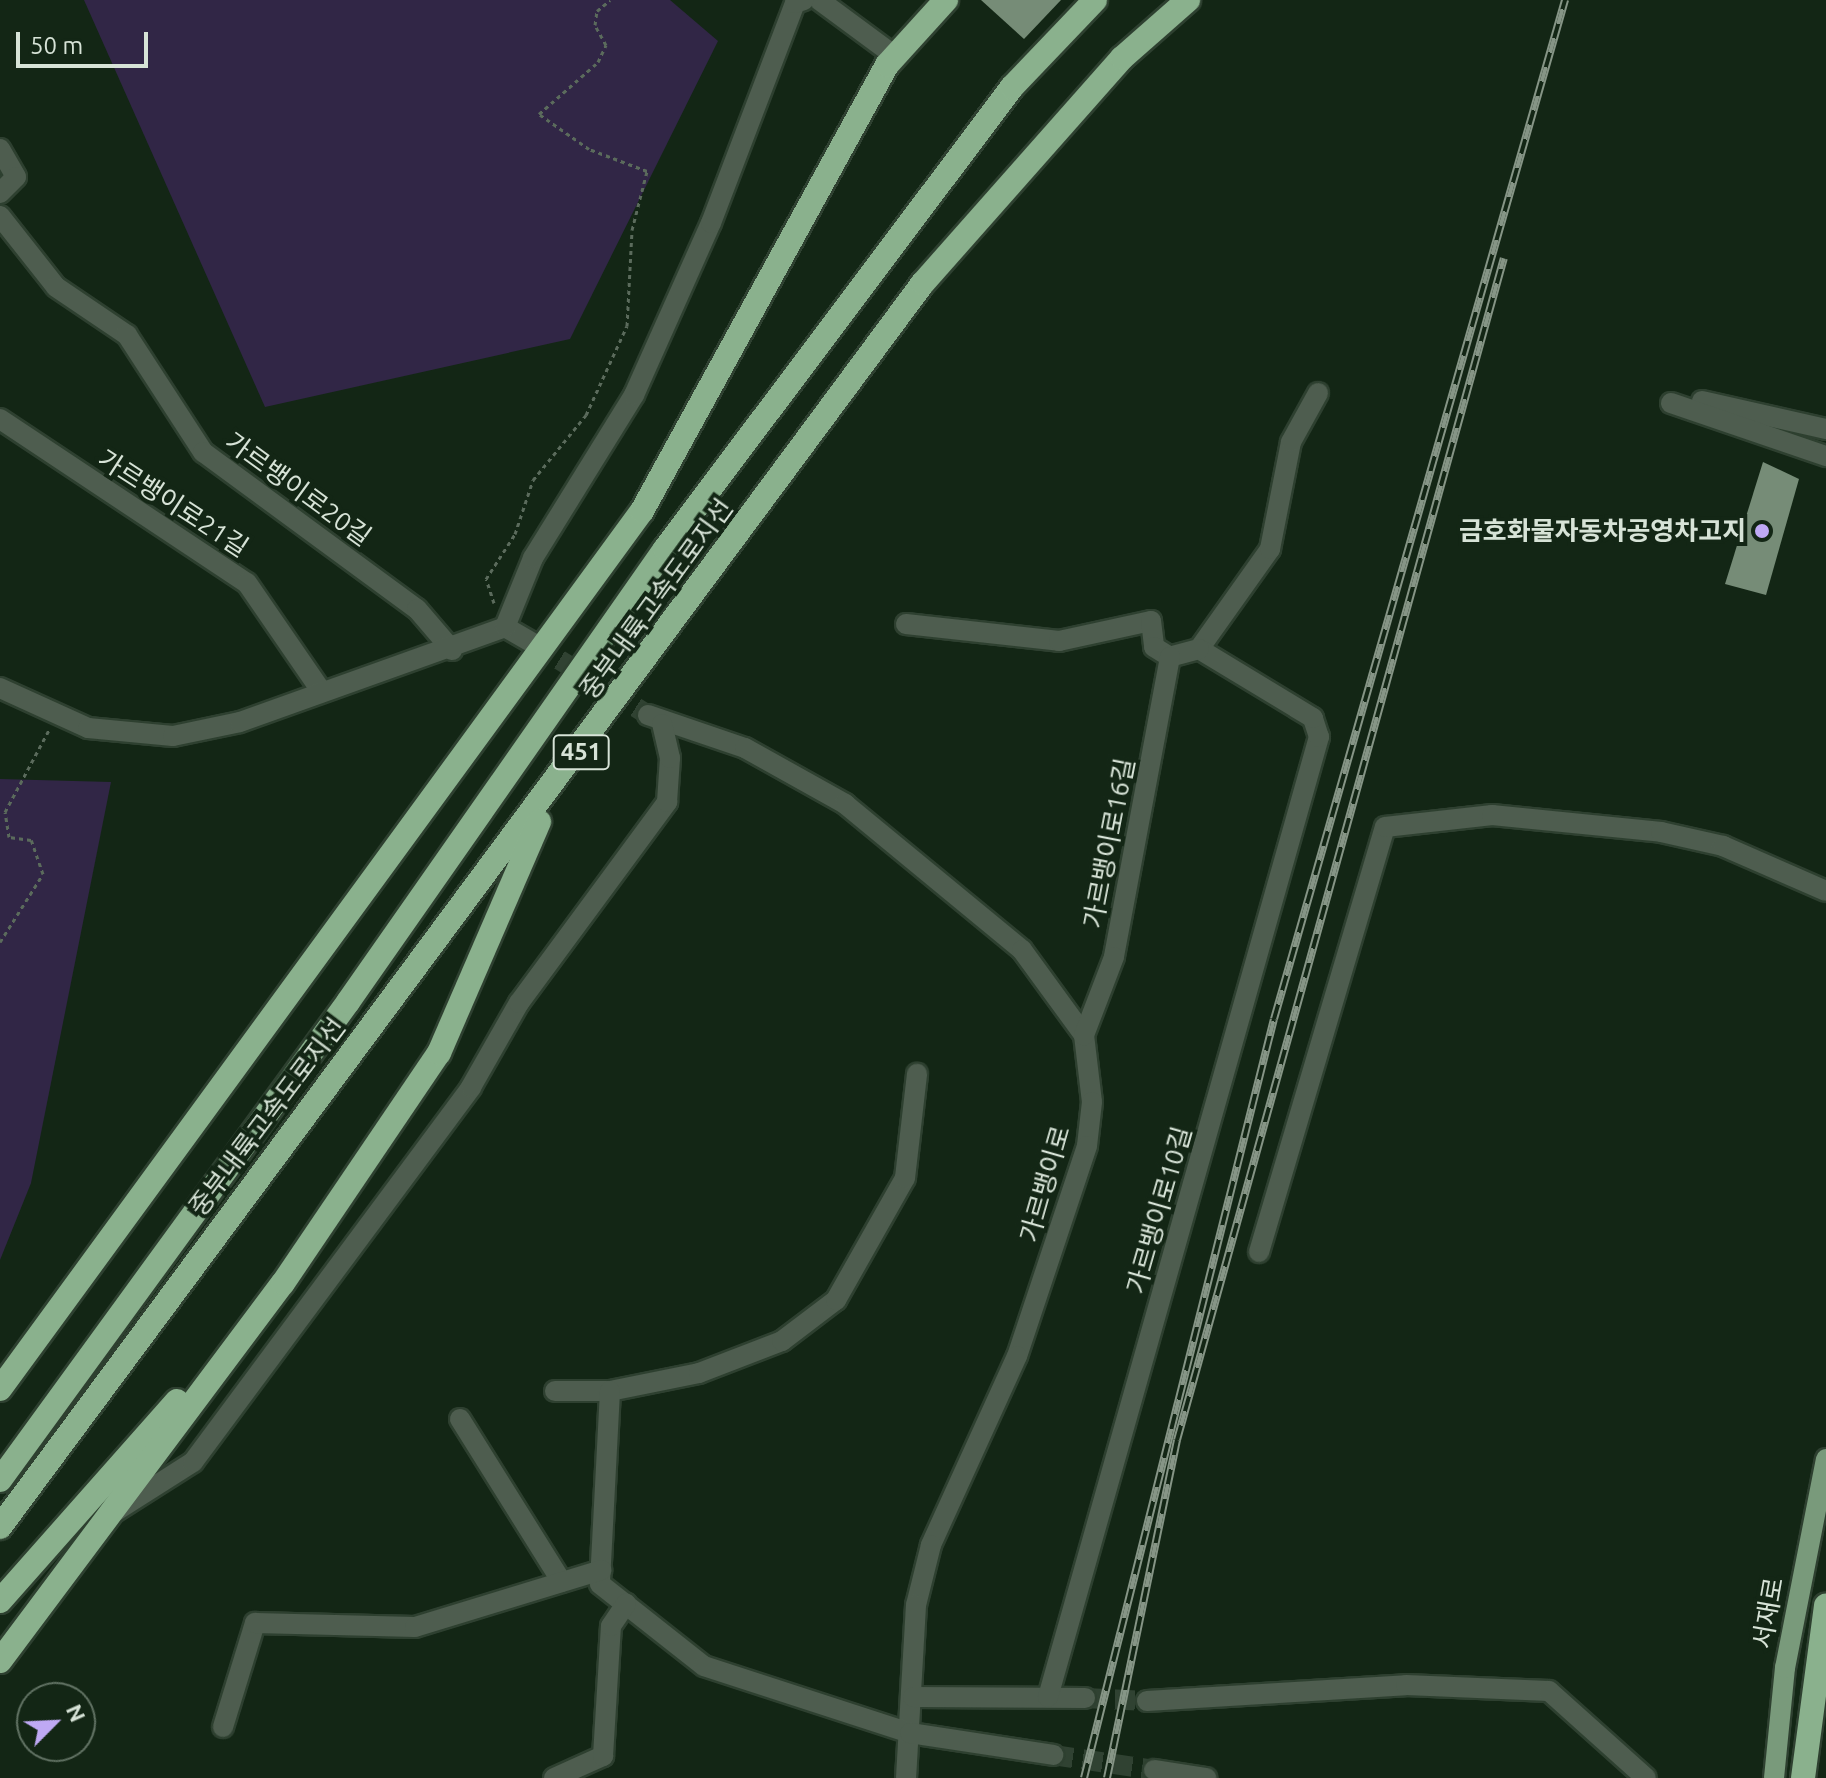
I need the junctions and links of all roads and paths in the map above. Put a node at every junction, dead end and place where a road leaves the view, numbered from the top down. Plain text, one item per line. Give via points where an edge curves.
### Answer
1 (610, 0) edge
2 (804, 0) edge
3 (819, 0) edge
4 (946, 0) edge
5 (1095, 0) edge
6 (1188, 0) edge
7 (895, 56) junction
8 (0, 149) edge
9 (0, 193) edge
10 (0, 216) edge
11 (1318, 393) dead end
12 (1672, 398) dead end
13 (0, 419) edge
14 (1823, 442) edge
15 (500, 617) junction
16 (906, 624) dead end
17 (534, 644) tunnel mouth
18 (1199, 649) junction
19 (452, 650) junction
20 (1170, 657) junction
21 (0, 688) edge
22 (322, 692) junction
23 (50, 727) dead end
24 (554, 788) junction
25 (1826, 891) edge
26 (0, 942) edge
27 (1084, 1035) junction
28 (917, 1074) dead end
29 (1259, 1252) dead end
30 (283, 1283) junction
31 (0, 1389) edge
32 (555, 1391) dead end
33 (610, 1391) junction
34 (460, 1419) dead end
35 (1826, 1459) edge
36 (0, 1480) edge
37 (107, 1517) junction
38 (0, 1527) edge
39 (601, 1570) junction
40 (562, 1582) junction
41 (0, 1601) edge
42 (626, 1604) junction
43 (1826, 1606) edge
44 (0, 1661) edge
45 (913, 1697) junction
46 (1048, 1697) junction
47 (1085, 1698) tunnel mouth
48 (1147, 1701) tunnel mouth
49 (223, 1727) dead end
50 (910, 1733) junction
51 (1053, 1755) tunnel mouth
52 (1154, 1770) dead end
53 (554, 1778) edge
54 (906, 1778) edge
55 (1206, 1778) edge
56 (1646, 1778) edge
57 (1774, 1778) edge
58 (1803, 1778) edge

1 - 15 path via 597,11 606,45 598,62 539,114 589,149 647,171 632,230 627,326 586,415 533,480 515,534 486,579
2 - 15 street via 795,3 711,223 640,382
3 - 7 street
4 - 7 highway
5 - 36 highway, 중부내륙고속도로지선 / 451 via 1012,87 665,549 348,1002
6 - 24 highway, 중부내륙고속도로지선 / 451 via 1122,58 923,283
7 - 31 highway via 642,511
8 - 9 street via 16,177
10 - 19 street, 가르뱅이로20길 via 56,287 127,335 203,452 417,609
11 - 18 street via 1291,442 1270,549
12 - 14 street
13 - 22 street, 가르뱅이로21길 via 247,583
15 - 17 street
15 - 19 street
16 - 20 street via 1059,641 1151,621 1154,647
18 - 20 street
18 - 46 street, 가르뱅이로10길 via 1313,718 1319,737
19 - 22 street
20 - 27 street, 가르뱅이로16길 via 1114,957
21 - 22 street via 88,728 173,736 240,722
23 - 26 path via 5,812 9,837 31,840 43,874
24 - 30 highway via 439,1053
24 - 38 highway, 중부내륙고속도로지선 / 451 via 266,1162
25 - 29 street via 1723,846 1661,832 1492,815 1385,827
27 - 37 street, 가르뱅이로 via 1022,950 845,804 745,748 655,719 670,758 667,802 519,1003 471,1087 193,1462
27 - 45 street, 가르뱅이로 via 1092,1102 1087,1146 1017,1356 931,1545 916,1605
28 - 33 street via 905,1178 836,1300 782,1341 699,1373
30 - 37 highway
30 - 41 highway
32 - 33 street
33 - 39 street
34 - 40 street
35 - 57 main road, 서재로 via 1785,1668
37 - 44 highway
39 - 40 street
39 - 42 street via 600,1584
40 - 49 street via 415,1627 255,1623
42 - 50 street via 704,1666
42 - 53 street via 611,1626 603,1756
43 - 58 highway, bridge
45 - 46 street
45 - 50 street, 가르뱅이로
46 - 47 street
48 - 56 street via 1406,1685 1549,1691
50 - 51 street
50 - 54 street, 가르뱅이로
52 - 55 street

